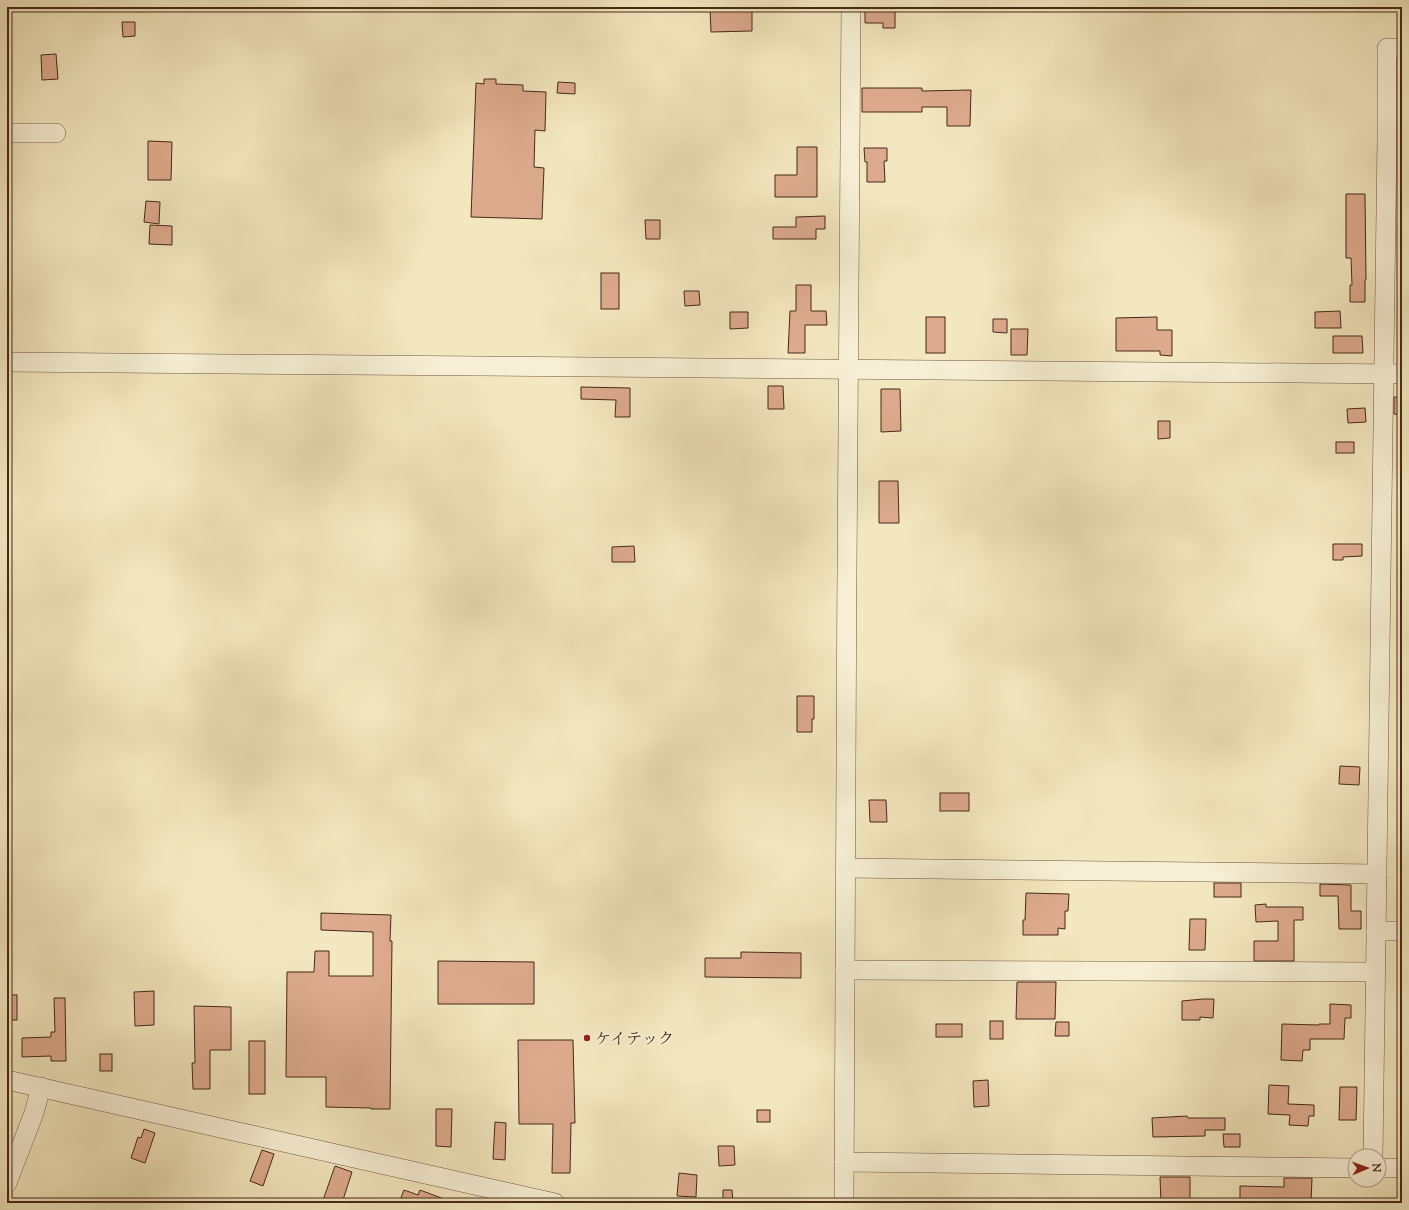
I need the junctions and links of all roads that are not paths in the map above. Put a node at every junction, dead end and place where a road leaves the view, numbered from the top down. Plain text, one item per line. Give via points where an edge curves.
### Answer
1 (851, 7) edge
2 (1402, 48) edge
3 (7, 133) edge
4 (56, 133) dead end
5 (1395, 140) edge
6 (7, 362) edge
7 (847, 369) junction
8 (1393, 374) edge
9 (846, 868) junction
10 (1377, 874) junction
11 (1376, 931) junction
12 (1402, 931) edge
13 (845, 970) junction
14 (1375, 972) junction
15 (7, 1080) edge
16 (41, 1088) junction
17 (1373, 1148) edge
18 (844, 1162) junction
19 (1347, 1168) edge
20 (1387, 1168) edge
21 (1402, 1168) edge
22 (7, 1183) edge
23 (555, 1203) edge
24 (844, 1203) edge

1 - 7 street
2 - 5 street via 1387,48
3 - 4 street
5 - 8 street
6 - 7 street
7 - 8 street
7 - 9 street
8 - 10 street
9 - 10 street
9 - 13 street
10 - 11 street
11 - 12 street
11 - 14 street
13 - 14 street
13 - 18 street
14 - 17 street
15 - 16 street
16 - 22 street
16 - 23 street
18 - 19 street
18 - 24 street
20 - 21 street

